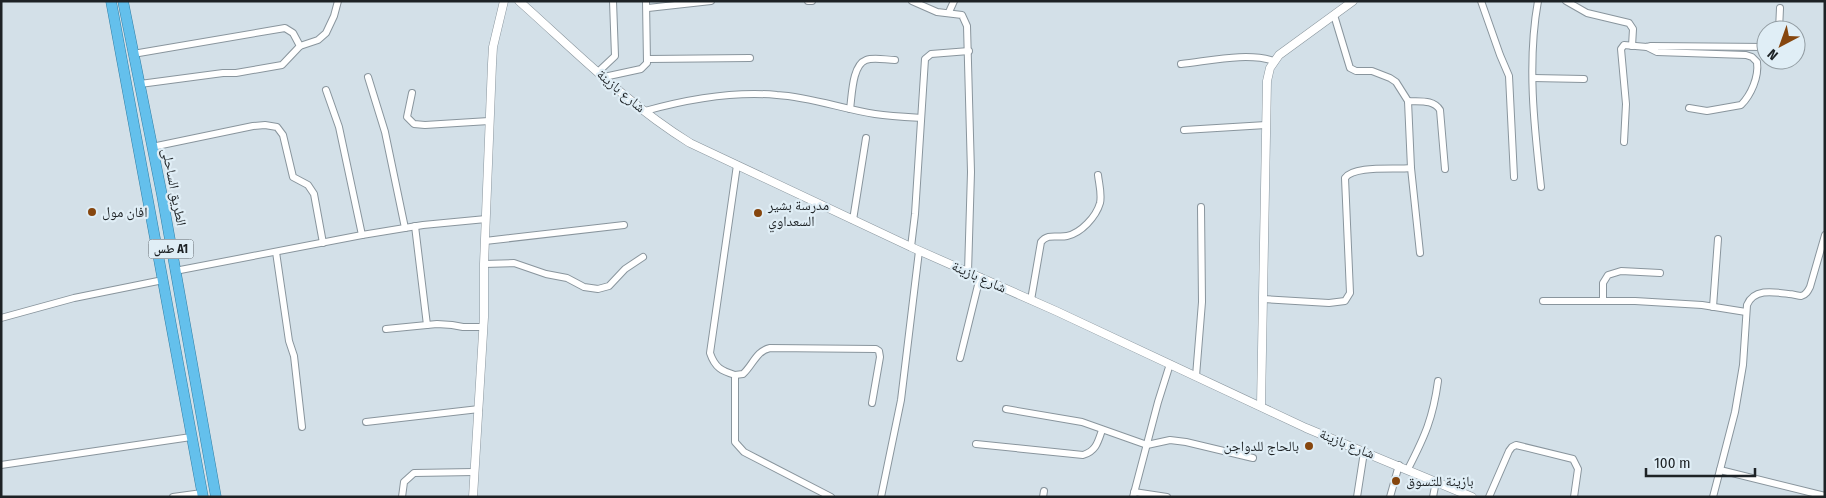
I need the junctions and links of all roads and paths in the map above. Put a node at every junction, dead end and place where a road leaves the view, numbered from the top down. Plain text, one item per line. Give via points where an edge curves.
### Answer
1 (111, 1) edge
2 (123, 1) edge
3 (338, 1) edge
4 (504, 1) edge
5 (519, 1) edge
6 (613, 1) edge
7 (711, 1) edge
8 (808, 1) edge
9 (812, 1) edge
10 (912, 1) edge
11 (954, 1) edge
12 (1353, 1) edge
13 (1481, 1) edge
14 (1538, 1) edge
15 (1566, 1) edge
16 (694, 2) edge
17 (671, 3) edge
18 (647, 5) edge
19 (1780, 8) dead end
20 (949, 12) junction
21 (1334, 15) junction
22 (1779, 20) edge
23 (300, 46) junction
24 (1632, 46) junction
25 (1646, 47) junction
26 (1756, 47) edge
27 (969, 51) junction
28 (133, 54) junction
29 (750, 58) dead end
30 (648, 59) junction
31 (895, 60) dead end
32 (1274, 61) junction
33 (1181, 64) dead end
34 (601, 75) junction
35 (368, 77) dead end
36 (1533, 78) junction
37 (1584, 80) dead end
38 (140, 84) junction
39 (326, 90) dead end
40 (412, 93) dead end
41 (1408, 101) junction
42 (1689, 108) dead end
43 (850, 109) junction
44 (645, 111) junction
45 (921, 118) junction
46 (490, 120) junction
47 (1266, 126) junction
48 (1184, 130) dead end
49 (866, 138) dead end
50 (1624, 142) dead end
51 (152, 147) junction
52 (737, 165) junction
53 (1410, 168) junction
54 (1445, 169) dead end
55 (1098, 175) dead end
56 (1514, 177) dead end
57 (1541, 187) dead end
58 (1201, 207) dead end
59 (486, 219) junction
60 (853, 220) junction
61 (624, 225) dead end
62 (415, 226) junction
63 (405, 228) junction
64 (362, 235) junction
65 (1825, 235) edge
66 (1718, 239) dead end
67 (485, 241) junction
68 (323, 243) junction
69 (911, 248) junction
70 (919, 251) junction
71 (276, 252) junction
72 (1420, 253) dead end
73 (643, 257) dead end
74 (484, 264) junction
75 (175, 271) junction
76 (968, 272) junction
77 (1660, 273) dead end
78 (980, 277) junction
79 (163, 280) junction
80 (1264, 299) junction
81 (1031, 300) junction
82 (1543, 301) dead end
83 (1603, 301) junction
84 (1713, 307) junction
85 (1746, 312) junction
86 (1, 318) edge
87 (427, 325) junction
88 (483, 327) junction
89 (386, 329) dead end
90 (960, 358) dead end
91 (1170, 364) junction
92 (735, 375) junction
93 (1196, 376) junction
94 (1438, 381) dead end
95 (872, 403) dead end
96 (1261, 405) junction
97 (479, 409) junction
98 (1006, 409) dead end
99 (366, 422) dead end
100 (302, 427) dead end
101 (1102, 430) junction
102 (191, 437) junction
103 (976, 444) dead end
104 (1147, 445) junction
105 (1364, 452) junction
106 (1253, 458) dead end
107 (1, 465) edge
108 (1399, 465) junction
109 (1408, 469) junction
110 (1720, 470) junction
111 (474, 472) junction
112 (1436, 481) junction
113 (1133, 494) edge
114 (202, 495) edge
115 (1825, 496) edge
116 (173, 497) edge
117 (216, 497) edge
118 (402, 497) edge
119 (473, 497) edge
120 (831, 497) edge
121 (881, 497) edge
122 (1167, 497) edge
123 (1357, 497) edge
124 (1390, 497) edge
125 (1432, 497) edge
126 (1472, 497) edge
127 (1489, 497) edge
128 (1574, 497) edge
129 (1713, 497) edge

1 - 79 highway, الطريق الساحلى / طس A1
2 - 28 highway, الطريق الساحلى / طس A1
3 - 23 street via 326,32 318,40
4 - 46 street via 492,55
5 - 34 street, شارع بازينة
6 - 34 street via 615,56
7 - 16 street
8 - 9 street
10 - 20 street via 937,12
11 - 20 street
12 - 21 street
13 - 56 street via 1509,76
14 - 36 street
15 - 24 street via 1587,13 1629,23 1633,28
16 - 17 street
17 - 18 street
18 - 30 street
19 - 22 street
20 - 27 street via 965,19
21 - 32 street
21 - 41 street via 1350,68 1390,78
23 - 28 street via 293,33 285,28
23 - 38 street via 280,66
24 - 25 street
24 - 50 street via 1621,49 1626,104
25 - 26 street
25 - 42 street via 1657,52 1746,55 1756,62 1756,77 1741,105 1707,111
27 - 45 street via 932,54 925,59
27 - 76 street via 971,172
28 - 38 highway, الطريق الساحلى / طس A1
29 - 30 street
30 - 34 street via 641,69
31 - 43 street via 873,59 861,64 855,73
32 - 33 street via 1251,57
32 - 47 street via 1267,81
34 - 44 street, شارع بازينة
35 - 63 street via 385,132
36 - 37 street
36 - 57 street
38 - 51 highway, الطريق الساحلى / طس A1
39 - 64 street via 340,127
40 - 46 street via 407,117 414,124
41 - 53 street
41 - 54 street via 1431,102 1440,110
43 - 44 street via 778,95 737,95 688,100
43 - 45 street
44 - 52 street, شارع بازينة via 690,143
45 - 69 street
46 - 59 street
47 - 48 street
47 - 80 street
49 - 60 street
51 - 68 street via 253,126 276,126 283,135 294,177 314,194
51 - 75 highway, الطريق الساحلى / طس A1
52 - 60 street, شارع بازينة
52 - 92 street via 710,353 716,367
53 - 72 street
53 - 80 street via 1352,172 1345,178 1350,285 1349,297 1345,301
55 - 81 street via 1100,204 1089,221 1067,236 1050,236 1041,242
58 - 93 street via 1202,302
59 - 62 street
59 - 67 street
60 - 69 street, شارع بازينة
61 - 67 street
62 - 63 street
62 - 87 street
63 - 64 street
64 - 68 street
65 - 85 street via 1806,293 1801,296 1775,292 1754,294 1749,299
66 - 84 street
67 - 74 street
68 - 71 street
69 - 70 street, شارع بازينة
70 - 76 street, شارع بازينة
70 - 121 street via 901,400
71 - 75 street
71 - 100 street via 288,339 294,356
73 - 74 street via 610,286 598,289 514,263
74 - 88 street
75 - 117 highway, الطريق الساحلى / طس A1
76 - 78 street, شارع بازينة
77 - 83 street via 1621,271 1608,275 1603,283
78 - 81 street, شارع بازينة
78 - 90 street
79 - 86 street via 74,298
79 - 102 highway, الطريق الساحلى / طس A1
80 - 96 street
81 - 91 street, شارع بازينة
82 - 83 street
83 - 84 street
84 - 85 street
85 - 110 street via 1743,365
87 - 88 street
87 - 89 street
88 - 97 street
91 - 93 street, شارع بازينة
91 - 104 street
92 - 95 street via 743,374 763,349 876,348 880,357
92 - 120 street via 735,436 738,446
93 - 96 street, شارع بازينة
94 - 109 street via 1428,429
96 - 105 street, شارع بازينة
97 - 99 street
97 - 111 street
98 - 101 street via 1082,422
101 - 103 street via 1095,448 1083,455
101 - 104 street
102 - 107 street
102 - 114 highway, الطريق الساحلى / طس A1
104 - 106 street via 1170,440
104 - 113 street
105 - 108 street, شارع بازينة
105 - 123 street
108 - 109 street, شارع بازينة
108 - 124 street
109 - 112 street, شارع بازينة
110 - 115 street
110 - 129 street
111 - 118 street via 414,472 404,482
111 - 119 street
112 - 125 street
112 - 126 street, شارع بازينة
113 - 122 street
114 - 116 street
127 - 128 street via 1509,451 1516,445 1573,459 1578,469

